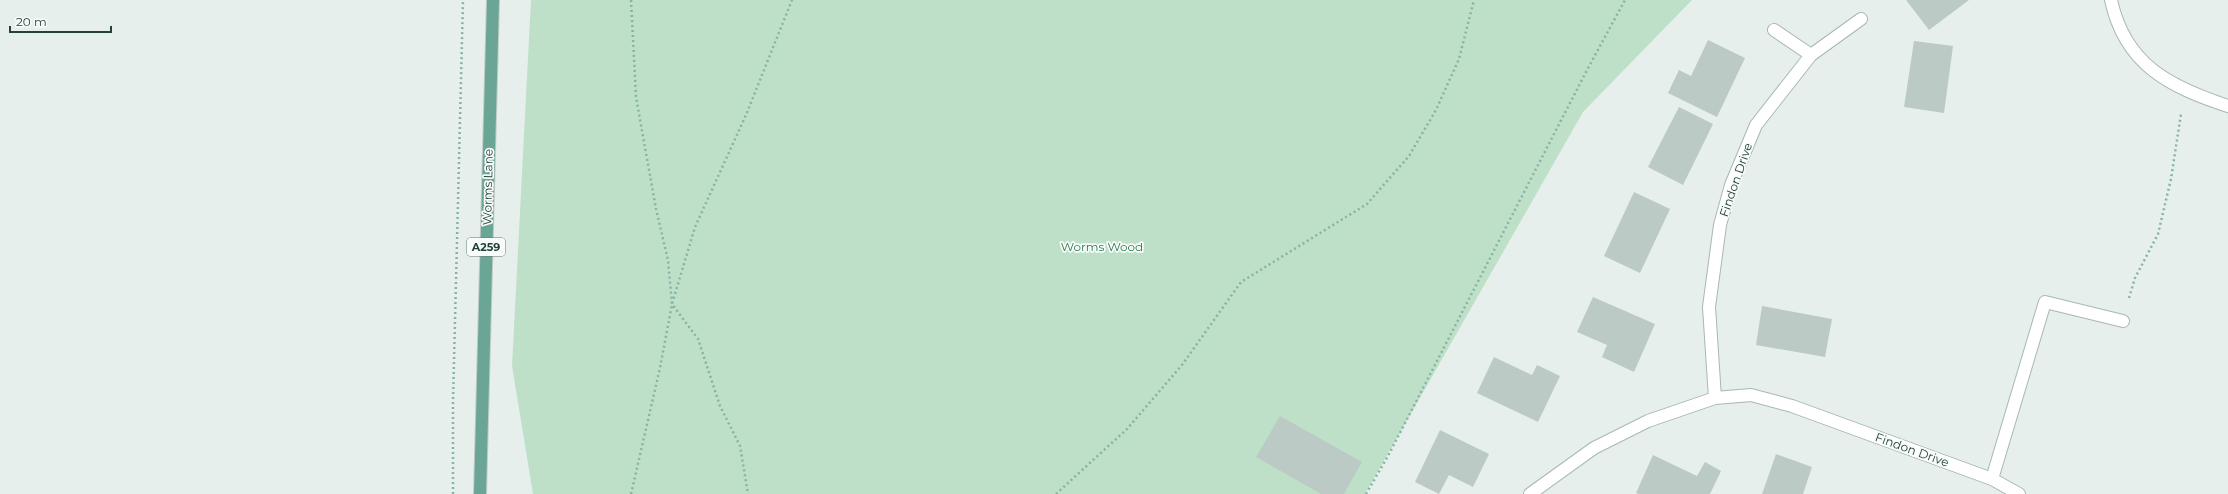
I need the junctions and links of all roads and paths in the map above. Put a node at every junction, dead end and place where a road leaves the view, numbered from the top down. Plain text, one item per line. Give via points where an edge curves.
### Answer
1 (463, 0) edge
2 (493, 0) edge
3 (631, 0) edge
4 (792, 0) edge
5 (1474, 0) edge
6 (1625, 0) edge
7 (2111, 0) edge
8 (1861, 19) dead end
9 (1774, 30) dead end
10 (1811, 55) junction
11 (2184, 90) junction
12 (2228, 106) edge
13 (672, 304) junction
14 (2123, 321) joint
15 (1715, 398) junction
16 (1992, 479) junction
17 (453, 494) edge
18 (480, 494) edge
19 (631, 494) edge
20 (748, 494) edge
21 (1056, 494) edge
22 (1366, 494) edge
23 (1530, 494) edge
24 (2019, 494) edge

1 - 17 path
2 - 18 main road, Worms Lane / A259
3 - 13 path via 636,97 668,260
4 - 13 path via 746,115 695,226
5 - 21 path via 1459,59 1436,110 1409,156 1367,204 1241,282 1182,365 1127,429
6 - 22 path
7 - 11 street via 2118,24 2135,54 2155,73
8 - 10 street, Findon Drive
9 - 10 street
10 - 15 street, Findon Drive via 1756,125 1720,225 1709,307
11 - 12 street
11 - 14 path via 2171,179 2158,234 2134,278
13 - 19 path
13 - 20 path via 698,339 720,406 740,446
14 - 16 street via 2045,302
15 - 16 street, Findon Drive via 1751,395 1792,406
15 - 23 street, Findon Drive via 1648,421 1594,448
16 - 24 street, Findon Drive

